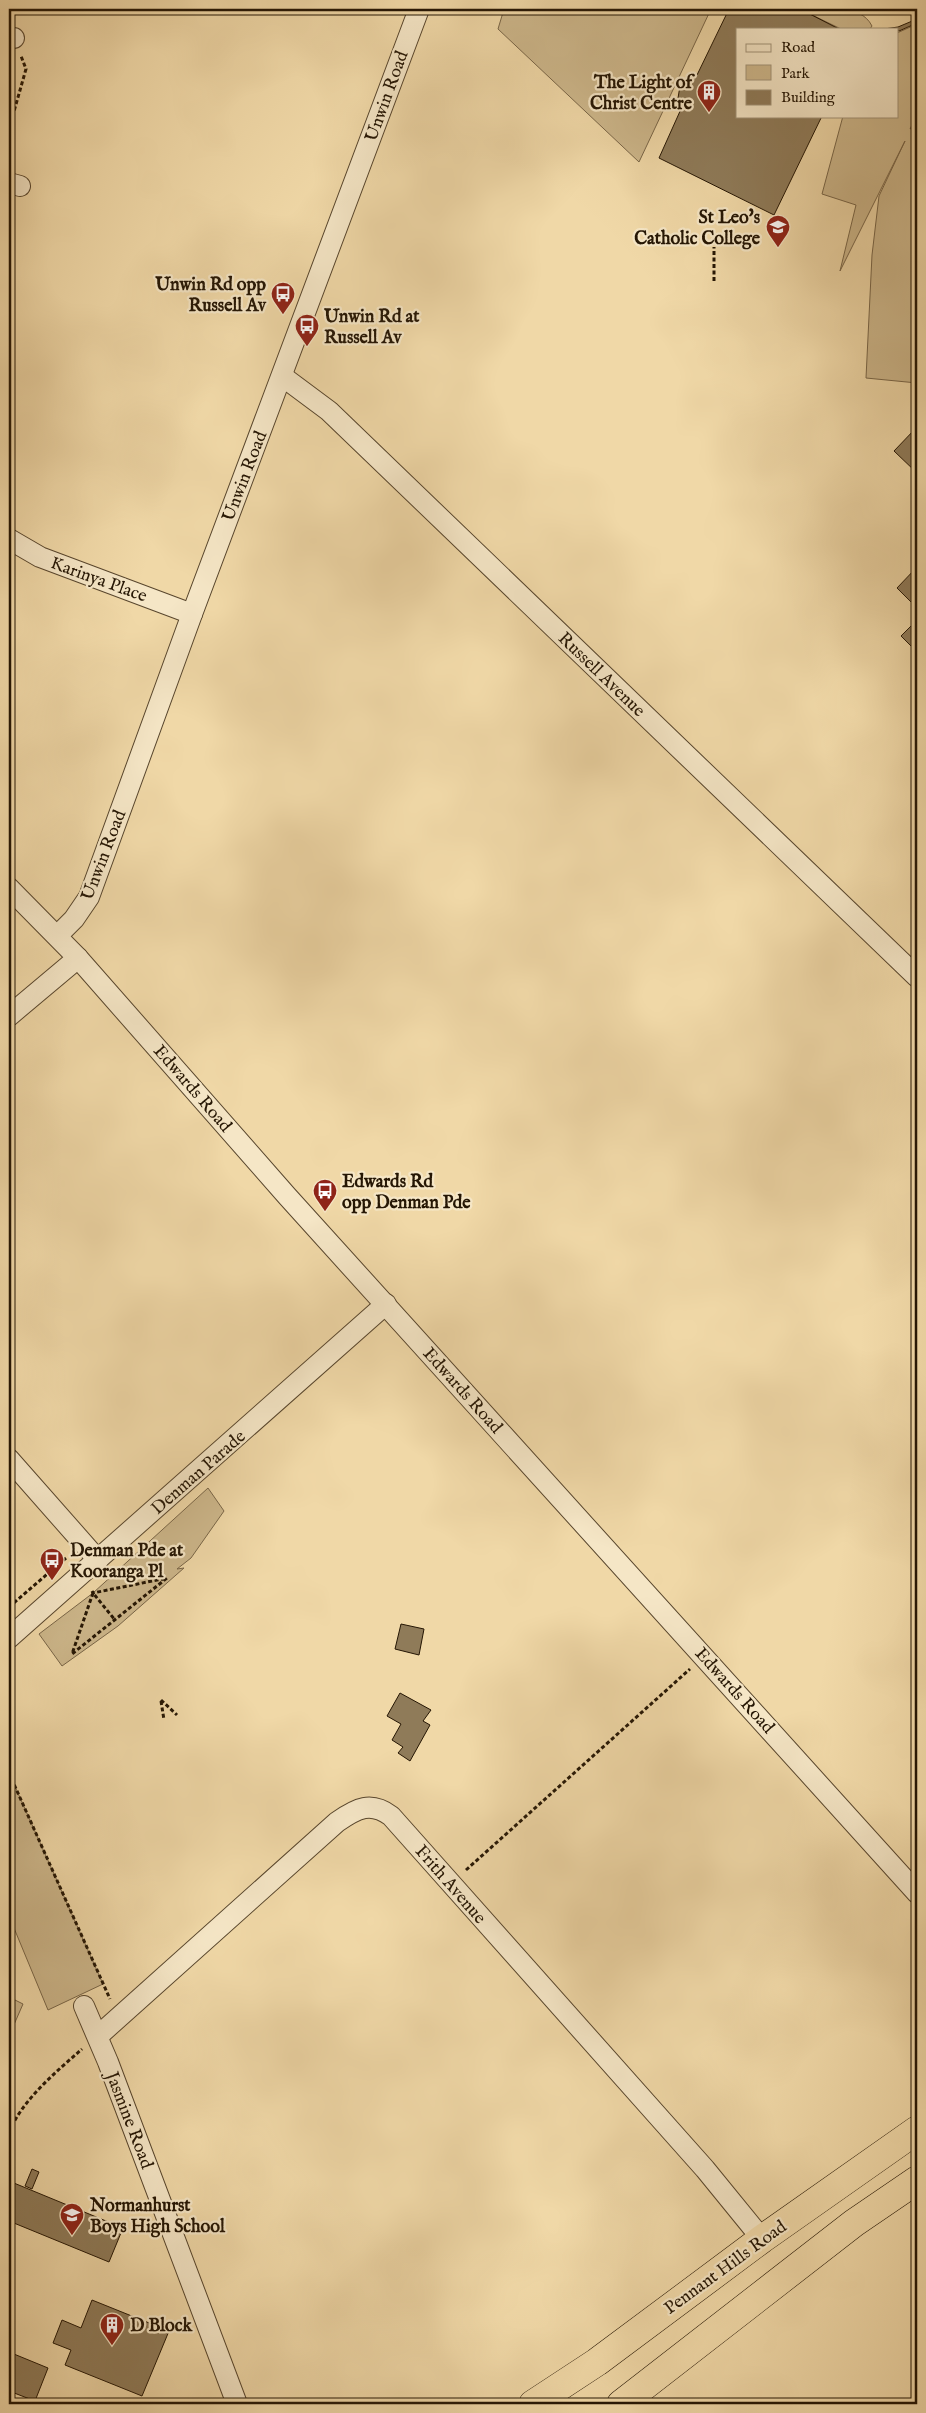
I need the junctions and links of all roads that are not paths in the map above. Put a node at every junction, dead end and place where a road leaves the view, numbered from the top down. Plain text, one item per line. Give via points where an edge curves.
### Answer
1 (419, 9) edge
2 (282, 376) junction
3 (9, 539) edge
4 (192, 614) junction
5 (9, 888) edge
6 (58, 935) junction
7 (78, 958) junction
8 (917, 977) edge
9 (9, 1016) edge
10 (386, 1304) junction
11 (9, 1459) edge
12 (98, 1560) junction
13 (9, 1638) edge
14 (917, 1893) edge
15 (84, 2006) dead end
16 (98, 2036) junction
17 (917, 2130) edge
18 (917, 2180) edge
19 (762, 2239) junction
20 (237, 2404) edge
21 (533, 2404) edge
22 (622, 2404) edge

1 - 2 street, Unwin Road
2 - 4 street, Unwin Road
2 - 8 street, Russell Avenue via 328,411
3 - 4 street, Karinya Place via 40,557
4 - 6 street, Unwin Road via 89,897
5 - 6 street, Edwards Road
6 - 7 street, Edwards Road
7 - 9 street
7 - 10 street, Edwards Road
10 - 12 street, Denman Parade
10 - 14 street, Edwards Road
11 - 12 street
12 - 13 street, Denman Parade
15 - 16 street, Jasmine Road
16 - 19 street, Frith Avenue via 338,1822 356,1809 381,1809 391,1816 704,2169
16 - 20 street, Jasmine Road
17 - 19 highway, Pennant Hills Road
18 - 22 highway via 854,2224
19 - 21 highway, Pennant Hills Road via 597,2362

